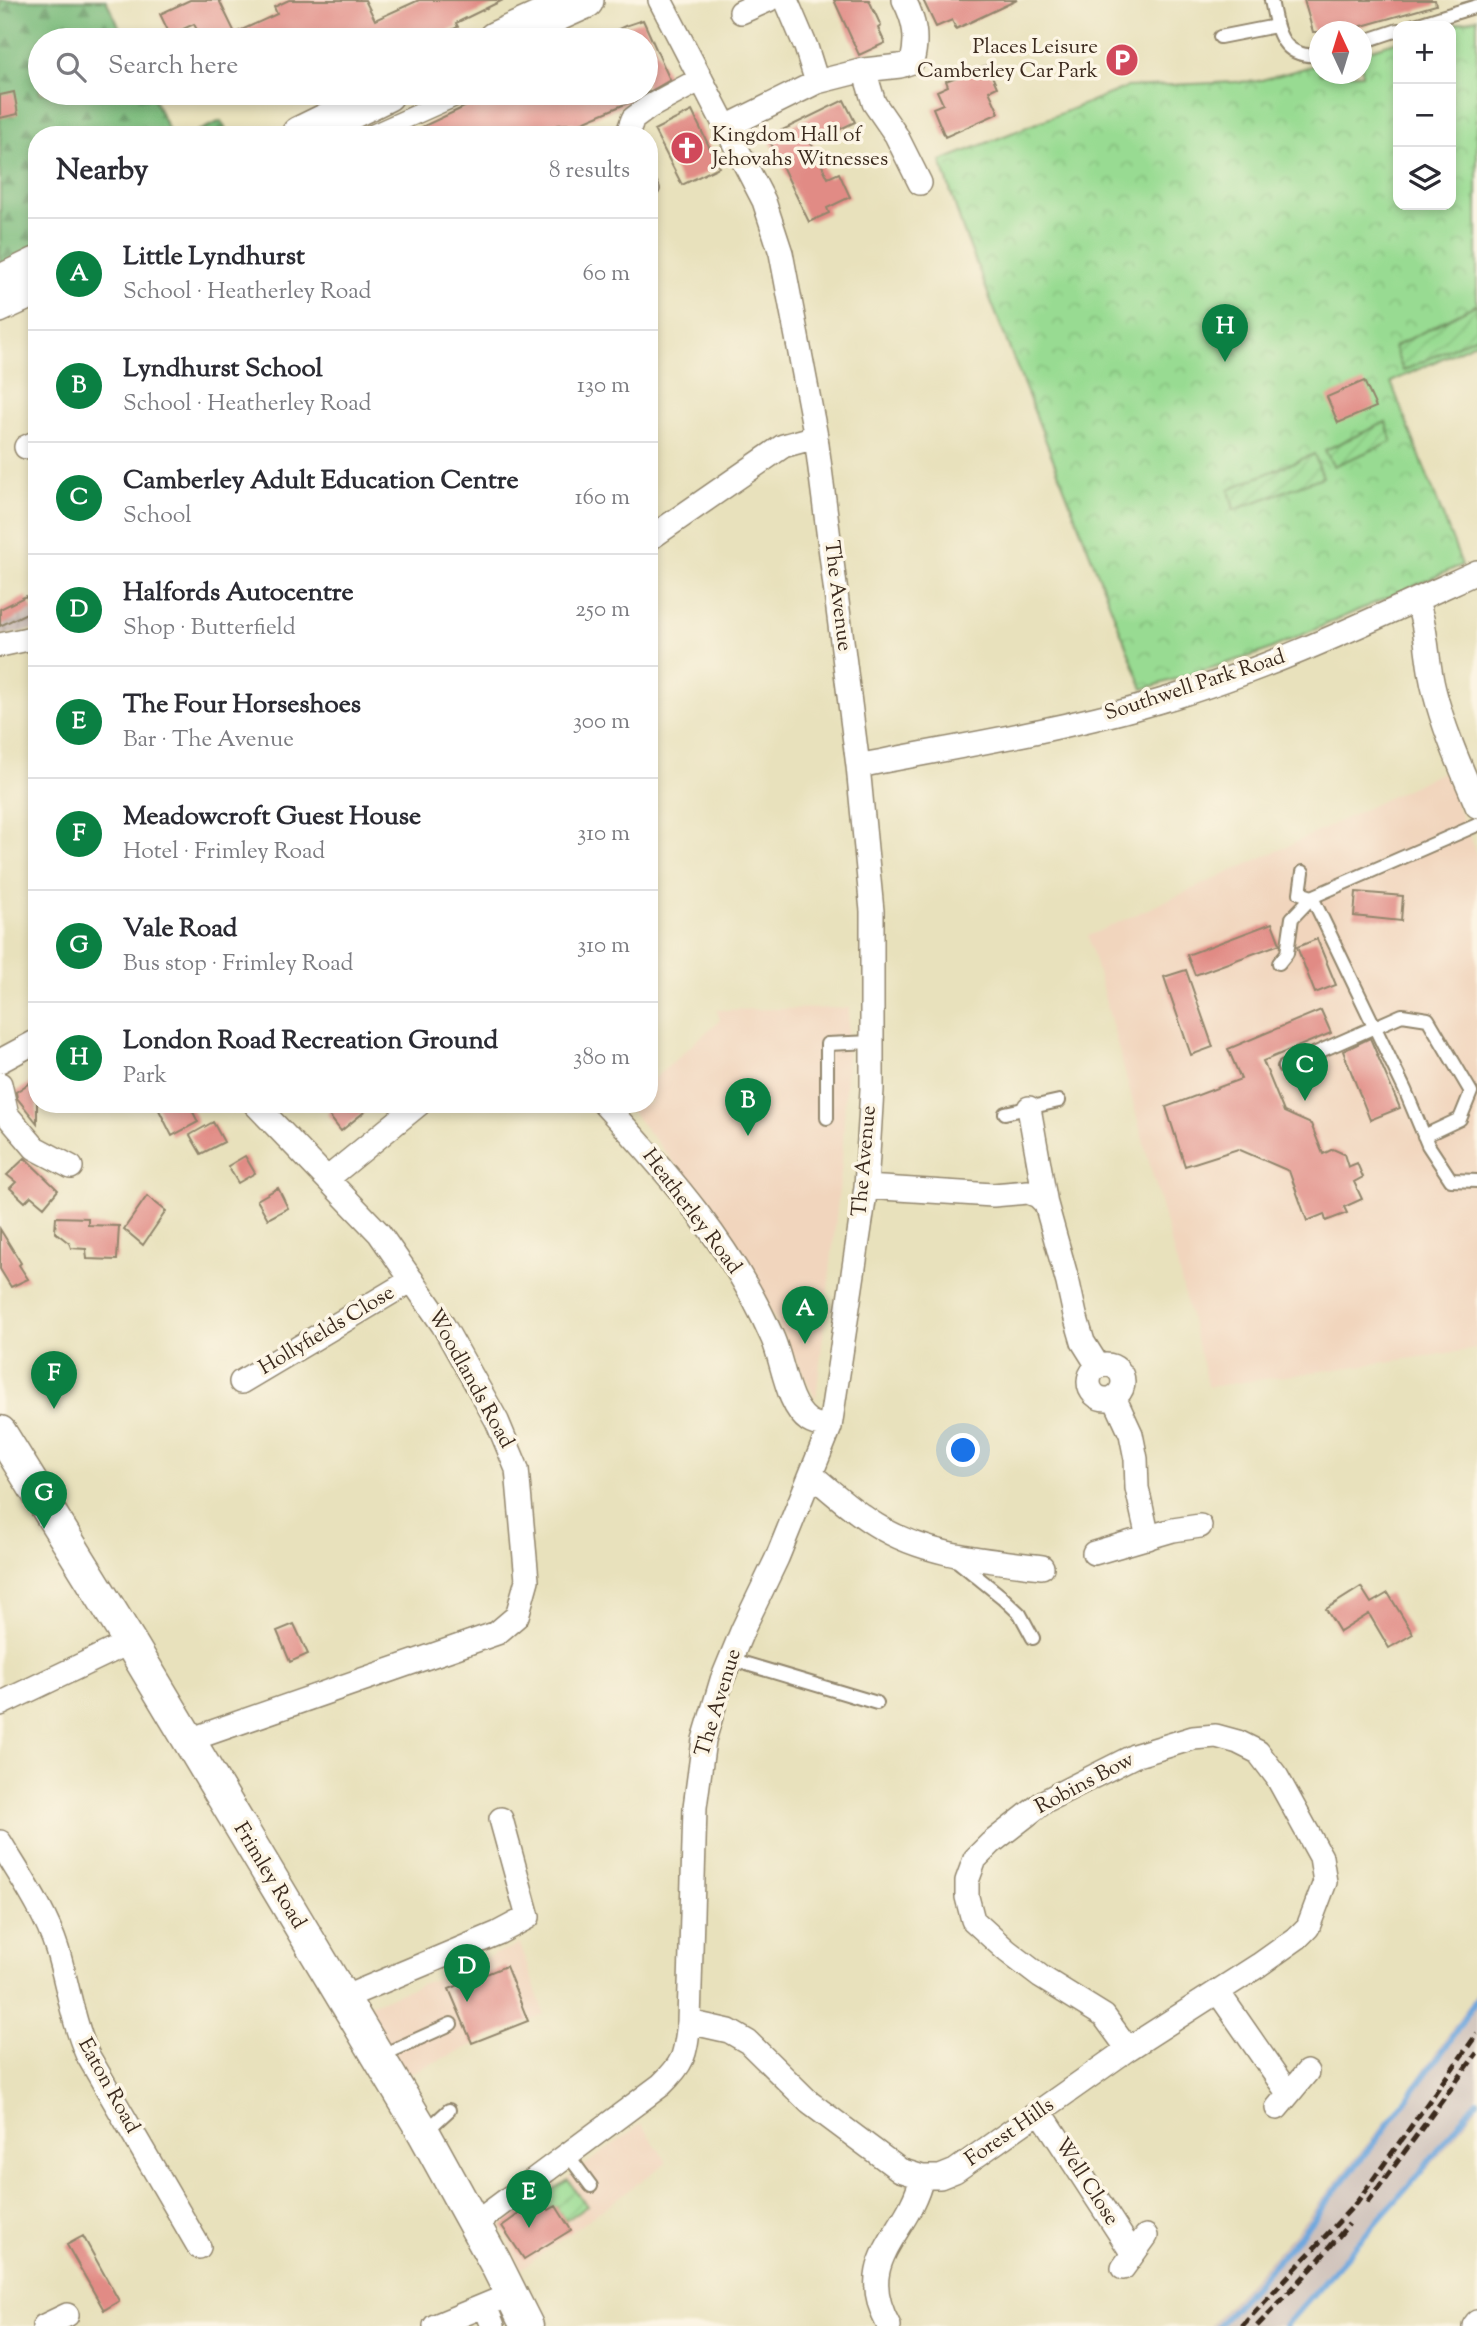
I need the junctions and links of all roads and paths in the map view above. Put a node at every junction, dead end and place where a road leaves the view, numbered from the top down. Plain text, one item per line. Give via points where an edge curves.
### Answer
1 (585, 0) edge
2 (660, 0) edge
3 (768, 0) edge
4 (786, 0) edge
5 (904, 0) edge
6 (1271, 0) edge
7 (1477, 6) edge
8 (741, 12) dead end
9 (1428, 21) edge
10 (1276, 26) junction
11 (523, 28) edge
12 (1393, 32) edge
13 (1220, 37) dead end
14 (1372, 39) edge
15 (1309, 55) edge
16 (864, 70) junction
17 (701, 79) junction
18 (817, 82) junction
19 (658, 102) edge
20 (363, 105) edge
21 (437, 105) edge
22 (653, 105) edge
23 (322, 126) edge
24 (390, 126) edge
25 (630, 126) edge
26 (726, 127) junction
27 (920, 183) dead end
28 (28, 272) edge
29 (1, 290) edge
30 (28, 293) edge
31 (816, 437) junction
32 (658, 533) edge
33 (1477, 572) edge
34 (1416, 600) junction
35 (28, 639) edge
36 (0, 645) edge
37 (858, 766) junction
38 (1470, 767) edge
39 (1477, 806) edge
40 (1477, 825) edge
41 (1303, 872) dead end
42 (1312, 897) junction
43 (1279, 963) dead end
44 (1373, 1026) junction
45 (872, 1042) junction
46 (28, 1046) edge
47 (0, 1061) edge
48 (1284, 1067) dead end
49 (0, 1084) edge
50 (1059, 1101) dead end
51 (1030, 1108) junction
52 (264, 1113) edge
53 (408, 1113) edge
54 (612, 1113) edge
55 (1005, 1113) dead end
56 (827, 1118) dead end
57 (1424, 1136) junction
58 (71, 1167) dead end
59 (327, 1179) junction
60 (1477, 1181) edge
61 (866, 1187) junction
62 (1046, 1204) junction
63 (412, 1280) junction
64 (241, 1382) dead end
65 (830, 1427) junction
66 (3, 1442) edge
67 (812, 1475) junction
68 (1200, 1526) dead end
69 (1148, 1538) junction
70 (946, 1552) junction
71 (1094, 1553) dead end
72 (1042, 1567) dead end
73 (1033, 1638) dead end
74 (130, 1642) junction
75 (730, 1660) junction
76 (877, 1703) dead end
77 (0, 1704) edge
78 (189, 1740) junction
79 (501, 1819) dead end
80 (0, 1842) edge
81 (1317, 1906) joint
82 (1218, 1992) junction
83 (343, 1998) junction
84 (689, 2022) junction
85 (451, 2024) dead end
86 (1128, 2049) junction
87 (377, 2057) junction
88 (1307, 2072) dead end
89 (449, 2110) dead end
90 (1040, 2111) junction
91 (424, 2133) junction
92 (568, 2155) junction
93 (922, 2177) junction
94 (591, 2186) dead end
95 (473, 2225) junction
96 (199, 2247) dead end
97 (1134, 2252) dead end
98 (497, 2309) edge
99 (67, 2315) dead end
100 (44, 2326) edge
101 (435, 2326) edge
102 (527, 2326) edge
103 (889, 2326) edge

1 - 11 main road
2 - 17 street, The Avenue
3 - 8 street
4 - 18 street
5 - 16 street via 917,43 912,62
6 - 10 lane
7 - 9 lane
10 - 13 lane
10 - 15 lane via 1284,44 1300,55
12 - 14 lane
16 - 18 street
16 - 27 street via 874,103
17 - 19 street
17 - 26 street, The Avenue
18 - 26 street
20 - 23 main road
21 - 24 street
22 - 25 street
26 - 31 street, The Avenue via 764,201 781,253
28 - 29 main road
29 - 30 street
31 - 32 street via 783,446
31 - 37 street, The Avenue
33 - 34 street, Southwell Park Road
34 - 37 street, Southwell Park Road via 1292,655 1141,707
34 - 38 street via 1446,730
35 - 36 street
37 - 45 street, The Avenue via 872,911
38 - 39 street
40 - 42 lane
41 - 42 lane via 1300,893
42 - 43 lane via 1292,918 1287,953
42 - 44 lane
44 - 48 lane
44 - 57 lane
44 - 57 lane via 1402,1015 1428,1019 1471,1092 1460,1119
45 - 56 lane via 827,1044
45 - 61 street, The Avenue
46 - 47 street
49 - 58 street via 7,1115 35,1148
50 - 51 lane
51 - 55 lane
51 - 62 street
52 - 59 street, Woodlands Road
53 - 59 street
54 - 65 street, Heatherley Road via 683,1194 728,1255 773,1339 800,1412 807,1420
57 - 60 lane via 1451,1180
59 - 63 street, Woodlands Road via 379,1233
61 - 62 street via 993,1195 1028,1192
61 - 65 street, The Avenue
62 - 69 street via 1083,1342 1098,1366 1090,1375 1089,1387 1097,1397 1114,1397 1132,1434
63 - 64 street, Hollyfields Close
63 - 78 street, Woodlands Road via 491,1409 517,1469 527,1580 517,1616 497,1633
65 - 67 street, The Avenue
66 - 74 main road, Frimley Road
67 - 70 street via 876,1525
67 - 75 street, The Avenue
68 - 69 street
69 - 71 street
70 - 72 street
70 - 73 lane via 1011,1605
74 - 77 street
74 - 78 main road, Frimley Road
75 - 76 lane
75 - 84 street, The Avenue via 704,1740 695,1807
78 - 83 main road, Frimley Road
79 - 83 street via 528,1917
80 - 96 street, Eaton Road via 47,1923 75,2027 87,2054
81 - 82 street, Forest Hills via 1297,1938
81 - 86 street, Robins Bow via 1325,1882 1321,1857 1278,1777 1258,1752 1238,1742 1216,1736 1169,1744 1045,1801 975,1859 967,1881 973,1920 1041,1978 1104,2015
82 - 86 street, Forest Hills
82 - 88 street via 1282,2100
83 - 87 main road, Frimley Road
84 - 92 street, The Avenue via 680,2067
84 - 93 street via 729,2031 748,2042 810,2104 901,2170
85 - 87 lane
86 - 90 street, Forest Hills
87 - 91 main road, Frimley Road
89 - 91 lane
90 - 93 street, Forest Hills via 955,2171
90 - 97 street, Well Close
91 - 95 main road, Frimley Road
92 - 94 lane
92 - 95 street, The Avenue
93 - 103 street via 918,2195 876,2271 880,2309
95 - 98 main road, Frimley Road
98 - 101 street
98 - 102 main road, Frimley Road
99 - 100 street

